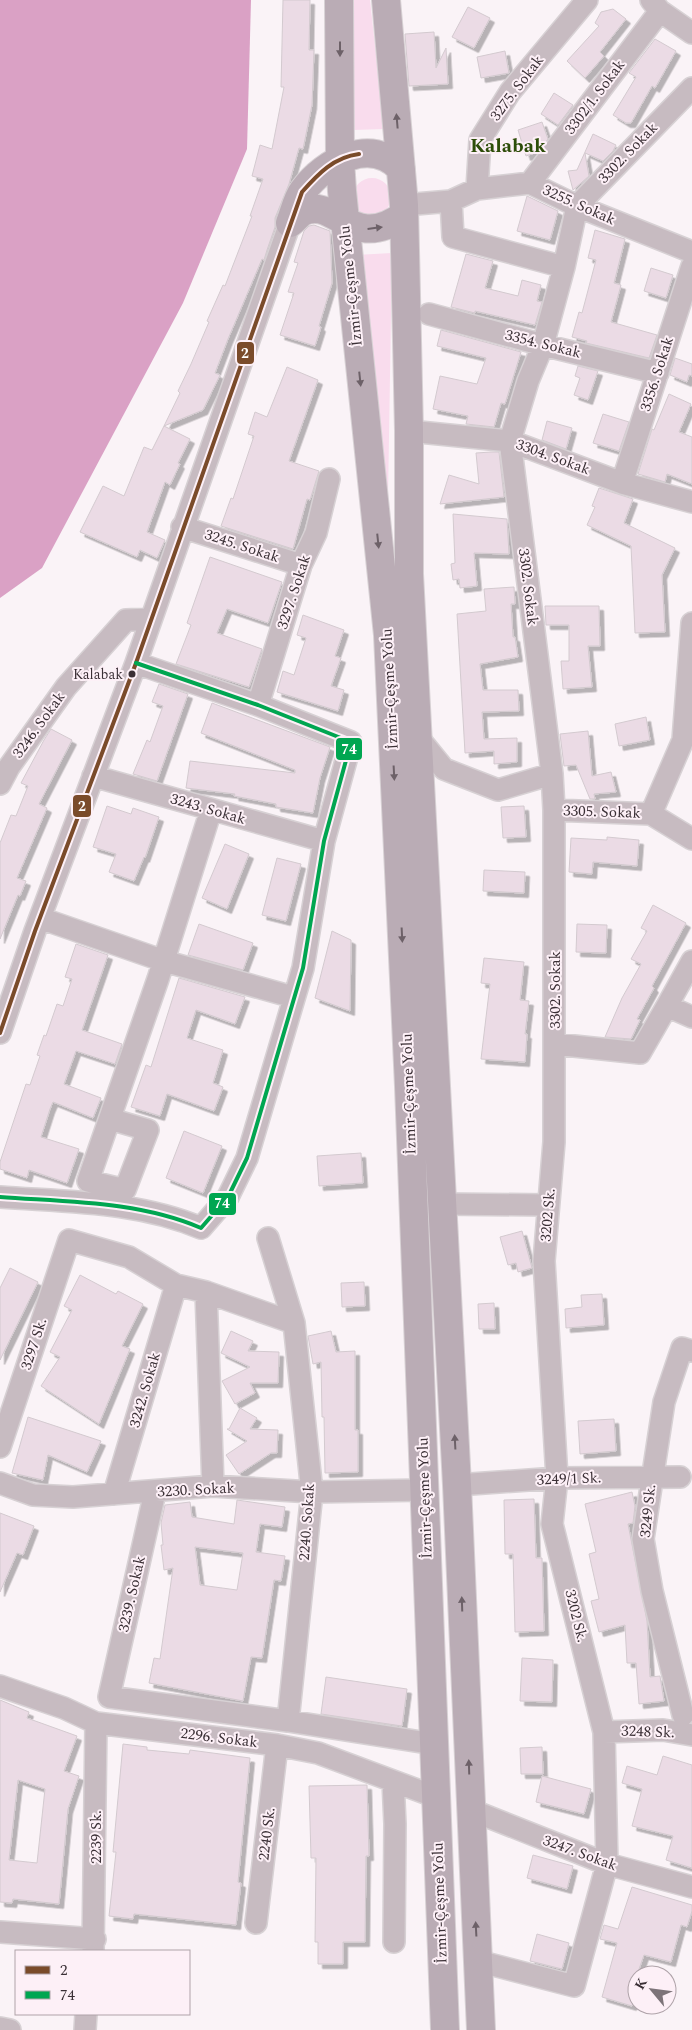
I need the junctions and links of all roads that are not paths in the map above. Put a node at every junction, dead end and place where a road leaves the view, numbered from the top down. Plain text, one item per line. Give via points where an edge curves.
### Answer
1 (339, 0) edge
2 (386, 0) edge
3 (587, 0) edge
4 (655, 5) edge
5 (692, 33) edge
6 (692, 88) edge
7 (340, 160) junction
8 (401, 169) junction
9 (530, 183) junction
10 (477, 189) junction
11 (451, 201) junction
12 (577, 206) junction
13 (404, 210) junction
14 (344, 221) junction
15 (290, 223) junction
16 (692, 252) edge
17 (692, 266) edge
18 (564, 267) junction
19 (429, 314) dead end
20 (543, 345) junction
21 (658, 373) junction
22 (410, 431) junction
23 (510, 441) junction
24 (329, 479) dead end
25 (622, 482) junction
26 (692, 502) edge
27 (182, 527) junction
28 (301, 565) junction
29 (150, 619) junction
30 (692, 623) edge
31 (136, 663) junction
32 (258, 705) junction
33 (418, 737) junction
34 (688, 741) edge
35 (552, 774) junction
36 (94, 776) junction
37 (0, 784) edge
38 (211, 810) junction
39 (554, 810) junction
40 (651, 814) junction
41 (692, 839) edge
42 (324, 842) junction
43 (40, 918) junction
44 (164, 961) junction
45 (692, 961) edge
46 (293, 997) junction
47 (667, 1006) junction
48 (692, 1017) edge
49 (0, 1033) edge
50 (555, 1044) junction
51 (110, 1119) dead end
52 (554, 1142) joint
53 (0, 1197) edge
54 (442, 1204) junction
55 (548, 1205) junction
56 (268, 1238) dead end
57 (176, 1285) junction
58 (206, 1292) junction
59 (294, 1323) junction
60 (692, 1351) edge
61 (0, 1447) edge
62 (652, 1477) junction
63 (680, 1477) dead end
64 (557, 1478) junction
65 (0, 1483) edge
66 (457, 1485) junction
67 (213, 1486) junction
68 (425, 1490) junction
69 (154, 1492) junction
70 (312, 1492) junction
71 (114, 1494) junction
72 (0, 1686) edge
73 (683, 1715) dead end
74 (288, 1721) junction
75 (96, 1723) junction
76 (604, 1732) junction
77 (692, 1735) edge
78 (434, 1744) junction
79 (277, 1745) junction
80 (392, 1781) junction
81 (436, 1797) junction
82 (471, 1810) junction
83 (607, 1864) junction
84 (692, 1887) edge
85 (256, 1923) dead end
86 (0, 1932) edge
87 (394, 1942) dead end
88 (94, 1945) edge
89 (478, 1961) junction
90 (86, 2015) edge
91 (0, 2028) edge
92 (10, 2030) edge
93 (85, 2030) edge
94 (445, 2030) edge
95 (481, 2030) edge

1 -> 7 highway, İzmir-Çeşme Yolu
8 -> 2 highway
3 - 10 street, 3275. Sokak via 510,92 480,140
4 - 5 street
4 - 9 street, 3302/1. Sokak
6 - 12 street, 3302. Sokak
7 - 8 highway via 367,154 393,160
7 - 14 highway, İzmir-Çeşme Yolu
7 - 15 highway via 319,173 302,192
8 - 13 highway
9 - 10 street, 3255. Sokak
9 - 12 street, 3255. Sokak
10 - 11 street, 3255. Sokak
11 - 13 street, 3255. Sokak
11 - 18 street via 453,237
12 - 16 street, 3255. Sokak
12 - 18 street, 3302. Sokak
14 -> 13 highway via 354,227 380,228 393,223
13 - 22 highway, İzmir-Çeşme Yolu
14 - 15 highway via 317,209 303,212
14 -> 68 highway, İzmir-Çeşme Yolu via 388,635
15 - 27 street
17 - 21 street, 3356. Sokak
18 - 20 street, 3302. Sokak
19 - 20 street, 3354. Sokak
20 - 21 street, 3354. Sokak
20 - 23 street, 3302. Sokak
21 - 25 street, 3356. Sokak
22 - 23 street, 3304. Sokak
22 - 33 highway, İzmir-Çeşme Yolu via 409,574
23 - 25 street, 3304. Sokak
23 - 35 street, 3302. Sokak
24 - 28 street, 3297. Sokak via 316,533
25 - 26 street, 3304. Sokak
27 - 28 street, 3245. Sokak
27 - 29 street
28 - 32 street, 3297. Sokak
29 - 31 street
29 - 37 street, 3246. Sokak via 126,620 66,687
30 - 34 street
31 - 32 street
31 - 36 street
32 - 42 street via 352,742
33 - 35 street via 444,769 498,790
33 - 54 highway, İzmir-Çeşme Yolu
34 - 40 street
35 - 39 street, 3302. Sokak
36 - 38 street, 3243. Sokak
36 - 43 street
38 - 42 street, 3243. Sokak
38 - 44 street
39 - 40 street, 3305. Sokak
39 - 50 street, 3302. Sokak
40 - 41 street
42 - 46 street via 303,968
43 - 44 street
43 - 49 street
44 - 46 street
44 - 51 street
45 - 47 street
46 - 53 street via 247,1158 228,1197 201,1228 183,1220 112,1204
47 - 48 street
47 - 50 street via 640,1053
50 - 52 street, 3302. Sokak
52 - 55 street, 3202 Sk.
54 - 55 street
66 -> 54 highway, İzmir-Çeşme Yolu
55 - 64 street, 3202 Sk. via 544,1262
56 - 59 street, 2240. Sokak
57 - 58 street
57 - 61 street, 3297 Sk. via 129,1257 69,1240
57 - 71 street, 3242. Sokak
58 - 59 street
58 - 67 street
59 - 70 street, 2240. Sokak
60 - 62 street, 3249 Sk. via 682,1348 664,1402
62 - 63 street, 3249/1 Sk.
62 - 64 street, 3249/1 Sk.
62 - 73 street, 3249 Sk. via 643,1539 652,1591
64 - 66 street, 3249/1 Sk.
64 - 76 street, 3202 Sk. via 552,1524
65 - 71 street, 3230. Sokak via 34,1495
82 -> 66 highway, İzmir-Çeşme Yolu
67 - 69 street, 3230. Sokak
67 - 70 street, 3230. Sokak
68 - 70 street, 3230. Sokak
68 - 78 highway, İzmir-Çeşme Yolu
69 - 71 street, 3230. Sokak
69 - 74 street, 3239. Sokak via 109,1697
70 - 74 street, 2240. Sokak
72 - 75 street, 2296. Sokak
74 - 78 street
75 - 79 street, 2296. Sokak
75 - 88 street, 2239 Sk.
76 - 77 street, 3248 Sk. via 663,1730
76 - 83 street, 3202 Sk.
78 - 81 highway, İzmir-Çeşme Yolu
79 - 80 street, 2296. Sokak via 318,1754
79 - 85 street, 2240 Sk.
80 - 81 street, 2296. Sokak
80 - 87 street via 396,1824
81 - 94 highway, İzmir-Çeşme Yolu
82 - 83 street, 3247. Sokak
89 -> 82 highway, İzmir-Çeşme Yolu
83 - 84 street, 3247. Sokak
83 - 89 street, 3202 Sk. via 574,1986
86 - 88 street
89 - 95 highway, İzmir-Çeşme Yolu
90 - 93 street
91 - 92 street

